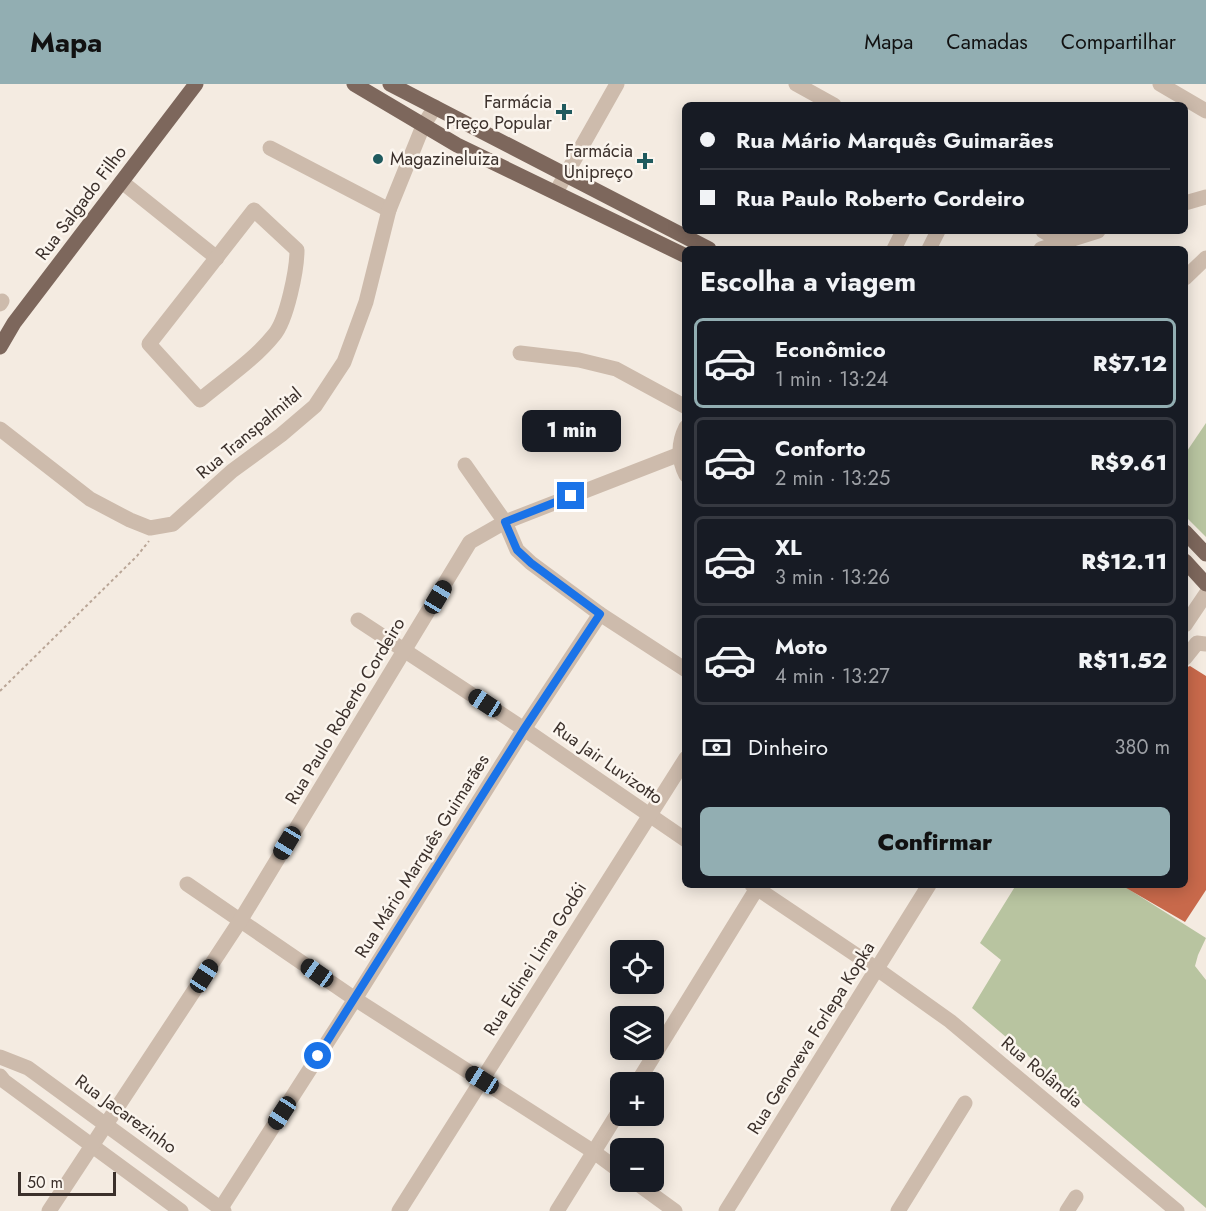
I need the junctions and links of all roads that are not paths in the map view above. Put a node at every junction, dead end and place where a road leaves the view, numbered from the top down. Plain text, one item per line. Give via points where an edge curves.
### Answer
1 (196, 84) edge
2 (354, 84) edge
3 (390, 84) edge
4 (617, 84) edge
5 (796, 84) edge
6 (1160, 84) edge
7 (829, 102) edge
8 (435, 107) junction
9 (1206, 111) edge
10 (423, 126) junction
11 (270, 148) dead end
12 (565, 173) junction
13 (122, 182) junction
14 (556, 192) junction
15 (1206, 197) edge
16 (1188, 202) edge
17 (389, 210) junction
18 (1048, 234) edge
19 (1088, 234) edge
20 (1062, 242) junction
21 (703, 246) edge
22 (1050, 246) edge
23 (682, 254) edge
24 (217, 258) junction
25 (1206, 258) edge
26 (1188, 276) edge
27 (0, 347) edge
28 (520, 353) dead end
29 (682, 404) edge
30 (0, 429) edge
31 (682, 438) edge
32 (680, 454) junction
33 (682, 461) edge
34 (465, 465) dead end
35 (505, 522) junction
36 (1188, 535) edge
37 (1206, 554) edge
38 (1188, 564) edge
39 (1206, 584) edge
40 (1206, 594) edge
41 (600, 614) junction
42 (358, 620) dead end
43 (1188, 621) edge
44 (1206, 644) edge
45 (406, 651) junction
46 (1188, 654) edge
47 (682, 667) edge
48 (524, 729) junction
49 (682, 764) edge
50 (649, 815) junction
51 (682, 837) edge
52 (188, 884) dead end
53 (755, 888) edge
54 (759, 888) edge
55 (927, 888) edge
56 (240, 921) junction
57 (878, 969) junction
58 (355, 999) junction
59 (0, 1057) edge
60 (644, 1072) edge
61 (0, 1076) edge
62 (482, 1080) junction
63 (965, 1103) dead end
64 (106, 1124) junction
65 (610, 1126) edge
66 (91, 1144) junction
67 (594, 1152) junction
68 (610, 1164) edge
69 (649, 1192) edge
70 (1076, 1197) dead end
71 (221, 1210) edge
72 (49, 1211) edge
73 (181, 1211) edge
74 (399, 1211) edge
75 (557, 1211) edge
76 (675, 1211) edge
77 (726, 1211) edge
78 (898, 1211) edge
79 (1067, 1211) edge
80 (1177, 1211) edge

1 - 13 main road, Rua Salgado Filho
2 - 10 main road
3 - 8 main road
4 - 12 street
5 - 7 street
6 - 9 street
8 - 10 street, Rua Transpalmital
8 - 12 main road
10 - 14 main road
10 - 17 street, Rua Transpalmital
11 - 17 street
12 - 14 street
12 - 21 main road
13 - 24 street
13 - 27 main road, Rua Salgado Filho via 14,323
14 - 23 main road
15 - 16 street
17 - 30 street, Rua Transpalmital via 366,302 344,362 315,406 232,471 173,524 150,528 90,499
18 - 20 street
19 - 20 street
20 - 22 street
24 - 24 street via 149,344 200,400 276,333 297,266 297,250 254,210
25 - 26 street
28 - 29 street via 616,369
31 - 32 street
32 - 33 street
32 - 35 street, Rua Paulo Roberto Cordeiro
34 - 35 street
35 - 41 street via 517,550
35 - 45 street, Rua Paulo Roberto Cordeiro via 470,542
36 - 37 main road
38 - 39 main road
40 - 43 street
41 - 47 street
41 - 48 street, Rua Mário Marquês Guimarães
42 - 45 street, Rua Jair Luvizotto
44 - 46 street via 1197,643
45 - 48 street, Rua Jair Luvizotto
45 - 56 street, Rua Paulo Roberto Cordeiro
48 - 50 street, Rua Jair Luvizotto
48 - 58 street, Rua Mário Marquês Guimarães
49 - 50 street, Rua Edinei Lima Godói
50 - 51 street, Rua Jair Luvizotto
50 - 62 street, Rua Edinei Lima Godói
52 - 56 street
53 - 60 street
54 - 57 street
55 - 57 street, Rua Genoveva Forlepa Kopka
56 - 58 street
56 - 64 street, Rua Paulo Roberto Cordeiro
57 - 77 street, Rua Genoveva Forlepa Kopka
57 - 80 street, Rua Rolândia via 950,1021
58 - 62 street
58 - 71 street, Rua Mário Marquês Guimarães
59 - 64 street, Rua Jacarezinho via 28,1068
61 - 66 street
62 - 67 street
62 - 74 street, Rua Edinei Lima Godói
63 - 78 street
64 - 66 street, Rua Paulo Roberto Cordeiro
64 - 71 street, Rua Jacarezinho
65 - 67 street
66 - 72 street, Rua Paulo Roberto Cordeiro
66 - 73 street
67 - 68 street
67 - 75 street
69 - 76 street
70 - 79 street

